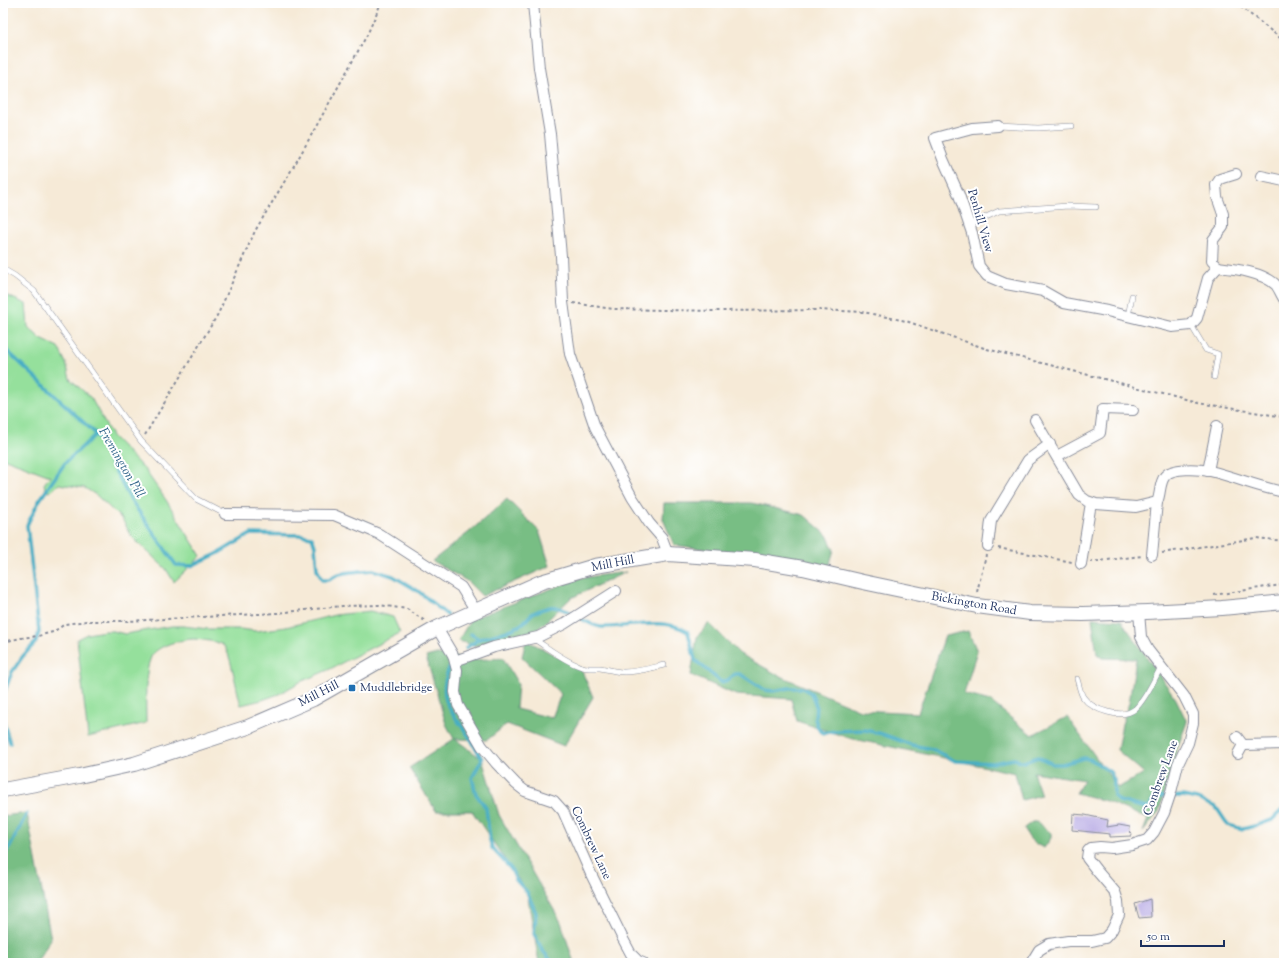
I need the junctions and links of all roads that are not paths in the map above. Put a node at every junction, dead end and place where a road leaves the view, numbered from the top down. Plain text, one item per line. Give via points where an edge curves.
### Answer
1 (533, 3) edge
2 (998, 126) joint
3 (1071, 126) dead end
4 (1236, 174) dead end
5 (1262, 176) dead end
6 (1284, 181) edge
7 (1096, 207) dead end
8 (969, 225) junction
9 (1218, 267) junction
10 (3, 269) edge
11 (1132, 296) dead end
12 (1284, 299) edge
13 (1128, 316) junction
14 (1190, 325) junction
15 (1214, 377) dead end
16 (1133, 410) dead end
17 (1035, 420) dead end
18 (1217, 426) dead end
19 (1050, 444) junction
20 (1056, 456) junction
21 (1208, 471) junction
22 (1284, 492) edge
23 (1091, 502) junction
24 (1157, 502) junction
25 (225, 514) joint
26 (988, 546) road end
27 (668, 554) junction
28 (1152, 555) road end
29 (1081, 564) road end
30 (616, 591) dead end
31 (1284, 602) edge
32 (476, 611) junction
33 (1139, 612) junction
34 (437, 628) junction
35 (533, 638) junction
36 (455, 661) junction
37 (664, 665) dead end
38 (1161, 667) junction
39 (1077, 679) dead end
40 (1284, 744) edge
41 (1238, 754) dead end
42 (3, 790) edge
43 (643, 963) edge
44 (1032, 963) edge

1 - 27 street via 539,68 550,134 563,302 570,354 596,427 632,497 662,538
2 - 3 lane
2 - 8 street, Penhill View via 972,128 935,138
4 - 9 street via 1220,179 1216,185 1223,214 1223,227 1213,240 1212,261
5 - 6 street
7 - 8 lane via 1068,206 999,211
8 - 13 street, Penhill View via 979,266 987,276 1006,284 1043,291 1064,303
9 - 12 street via 1261,275 1276,285
9 - 14 street via 1208,278 1197,318
10 - 25 lane via 34,292 141,441 196,499
11 - 13 lane
13 - 14 street, Penhill View via 1172,327
14 - 15 lane via 1206,350 1218,354
16 - 20 street via 1103,409 1100,433
17 - 19 street
18 - 21 street
19 - 20 street
19 - 26 street via 1028,460 991,521
20 - 23 street via 1079,495
21 - 22 street
21 - 24 street via 1186,469 1169,472 1162,481
23 - 24 street via 1136,507
23 - 29 street
24 - 28 street
25 - 32 street via 334,515 379,534 461,587
27 - 32 main road, Mill Hill via 595,566 541,582
27 - 33 main road, Bickington Road via 755,560 977,606 1030,613
30 - 35 street via 564,624
31 - 33 main road, Bickington Road
32 - 34 main road, Mill Hill
33 - 38 street, Combrew Lane via 1140,637
34 - 36 street, Combrew Lane
34 - 42 main road, Mill Hill via 313,699 248,727 134,764
35 - 36 street via 494,647
35 - 37 lane via 571,662 589,669 627,672
36 - 43 street, Combrew Lane via 455,692 458,705 482,746 516,784 525,791 554,800 563,811 623,940 631,954
38 - 39 lane via 1141,701 1134,710 1127,713 1101,710 1089,703 1083,696
38 - 44 street, Combrew Lane via 1184,696 1193,714 1188,743 1178,764 1164,813 1147,840 1112,848 1091,848 1088,851 1087,858 1115,892 1118,901 1119,915 1112,930 1104,938 1092,941 1049,944 1039,950
40 - 41 street via 1240,741

